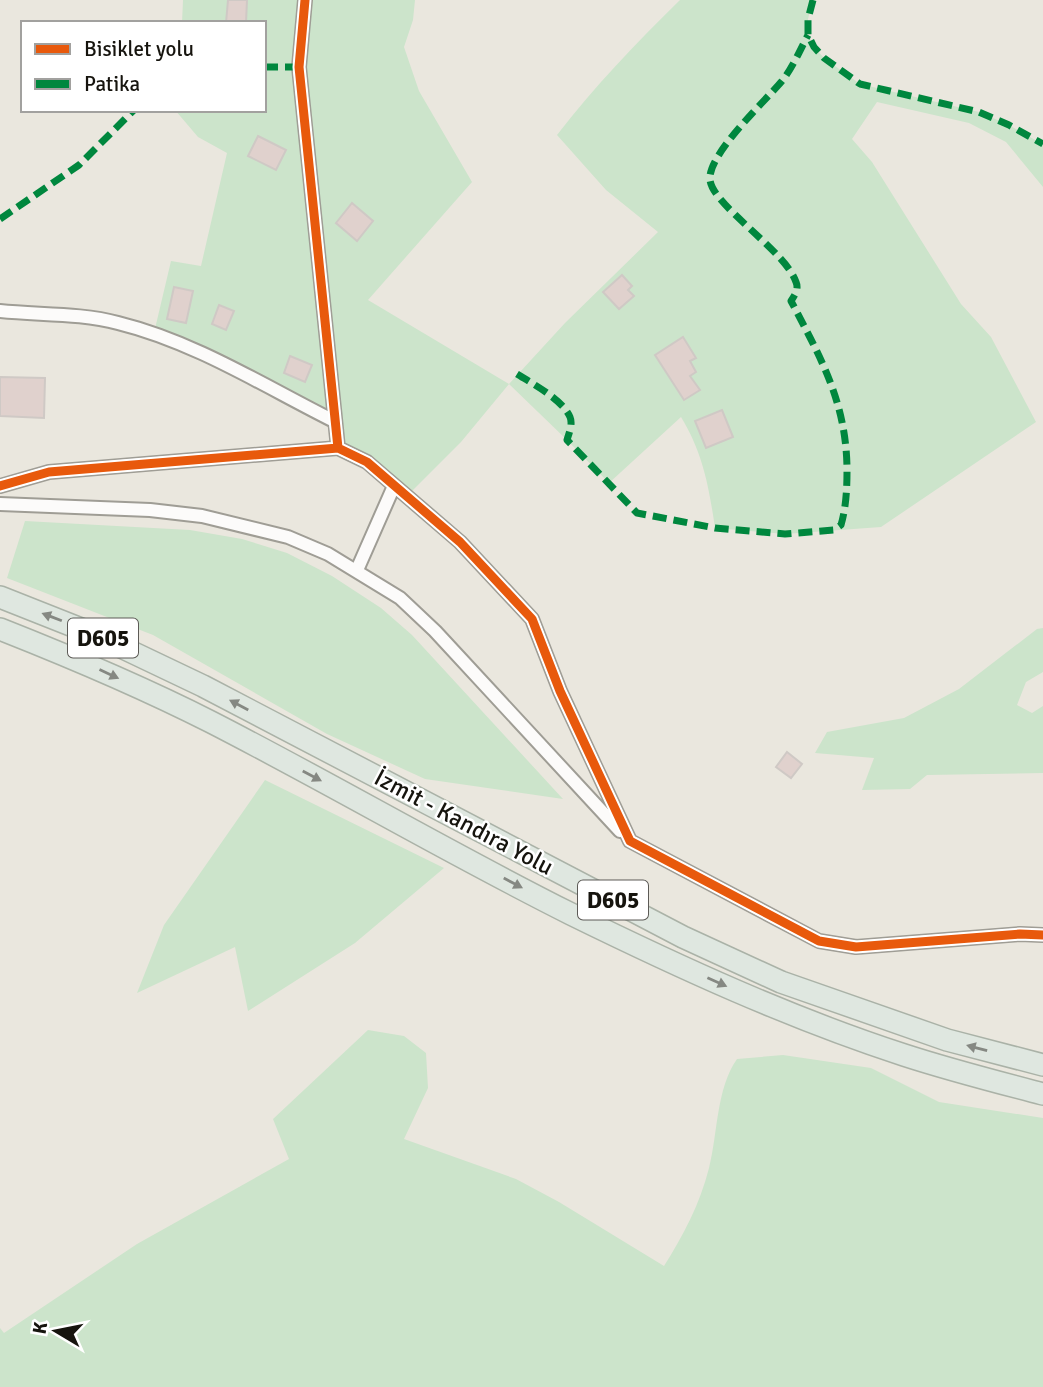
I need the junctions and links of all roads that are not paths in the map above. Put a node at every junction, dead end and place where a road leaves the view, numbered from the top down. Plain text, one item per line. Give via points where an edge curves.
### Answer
1 (304, 0) edge
2 (0, 311) edge
3 (334, 421) junction
4 (338, 448) junction
5 (0, 486) edge
6 (394, 486) junction
7 (0, 504) edge
8 (357, 570) junction
9 (0, 597) edge
10 (0, 629) edge
11 (630, 841) junction
12 (1043, 935) edge
13 (1043, 1065) edge
14 (1043, 1094) edge

1 - 3 street via 299,67
2 - 3 street via 115,322 154,333
3 - 4 street
4 - 5 street via 49,472
4 - 6 street via 366,462
6 - 8 street
6 - 11 street via 460,542 532,619
7 - 8 street via 202,516 288,537
8 - 11 street via 400,598 435,631
13 -> 9 highway, İzmit - Kandıra Yolu / D605 via 947,1040 781,982 683,937 203,686 96,635
10 -> 14 highway via 86,663 209,721 571,914 703,976 856,1039
11 - 12 street via 819,941 856,947

